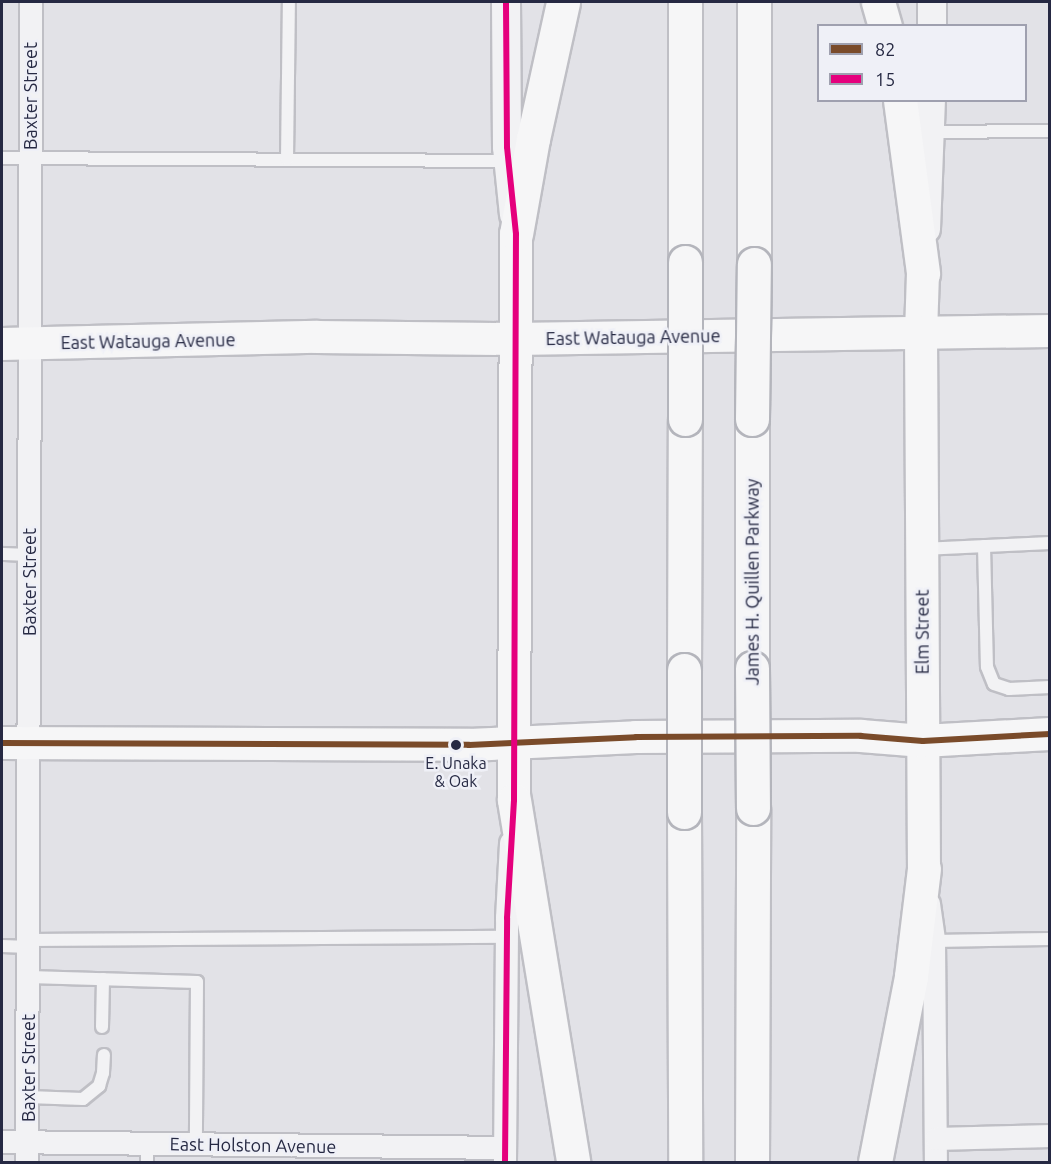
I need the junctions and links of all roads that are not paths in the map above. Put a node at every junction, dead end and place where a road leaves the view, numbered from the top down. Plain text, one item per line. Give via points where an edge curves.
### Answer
1 (31, 2) edge
2 (289, 2) edge
3 (506, 2) edge
4 (563, 2) edge
5 (685, 2) edge
6 (753, 2) edge
7 (878, 2) edge
8 (932, 2) edge
9 (884, 24) edge
10 (932, 24) edge
11 (900, 102) edge
12 (931, 102) edge
13 (1050, 131) edge
14 (930, 132) junction
15 (2, 158) edge
16 (30, 158) junction
17 (287, 159) junction
18 (508, 161) junction
19 (516, 234) junction
20 (923, 273) junction
21 (1050, 331) edge
22 (921, 333) junction
23 (514, 339) junction
24 (15, 343) edge
25 (1050, 543) edge
26 (984, 546) junction
27 (922, 549) junction
28 (2, 554) edge
29 (29, 555) junction
30 (1050, 687) edge
31 (1050, 734) edge
32 (923, 741) junction
33 (16, 742) edge
34 (513, 744) junction
35 (514, 800) junction
36 (924, 869) junction
37 (507, 937) junction
38 (1050, 939) edge
39 (934, 942) junction
40 (29, 943) junction
41 (2, 946) edge
42 (29, 976) junction
43 (103, 979) junction
44 (102, 1027) dead end
45 (104, 1055) dead end
46 (28, 1097) junction
47 (1050, 1136) edge
48 (938, 1139) junction
49 (2, 1142) edge
50 (196, 1144) junction
51 (28, 1152) edge
52 (147, 1153) edge
53 (2, 1154) edge
54 (505, 1155) edge
55 (573, 1162) edge
56 (685, 1162) edge
57 (752, 1162) edge
58 (875, 1162) edge
59 (936, 1162) edge

1 - 16 street, Baxter Street
2 - 17 lane
3 - 18 street
4 - 19 highway
5 - 56 highway, bridge
6 - 57 highway, James H. Quillen Parkway, bridge
7 - 9 highway
8 - 10 street
11 - 20 highway
12 - 14 street, Elm Street
13 - 14 lane
14 - 20 street, Elm Street
15 - 16 lane
16 - 17 lane
16 - 24 street, Baxter Street
17 - 18 lane
18 - 19 street
19 - 23 main road
20 - 22 main road, Elm Street
21 - 22 main road, East Watauga Avenue
22 - 23 main road, East Watauga Avenue
22 - 27 main road, Elm Street
23 - 24 main road, East Watauga Avenue via 317,337
23 - 34 main road
24 - 29 street, Baxter Street
25 - 26 lane
26 - 27 lane
26 - 30 lane via 987,667 994,684 1009,689
27 - 32 main road, Elm Street
28 - 29 lane
29 - 33 street, Baxter Street
31 - 32 main road
32 - 34 main road via 861,736 636,737
32 - 36 main road, Elm Street
33 - 34 main road
33 - 40 street, Baxter Street
34 - 35 main road
35 - 37 street
35 - 55 highway
36 - 39 street, Elm Street
36 - 58 highway via 911,976
37 - 40 lane
37 - 54 street
38 - 39 lane
39 - 48 street, Elm Street
40 - 41 lane
40 - 42 street, Baxter Street
42 - 43 lane
42 - 46 street, Baxter Street
43 - 44 lane
43 - 50 lane via 197,982
45 - 46 lane via 99,1086 83,1099
46 - 51 street, Baxter Street
47 - 48 street
48 - 59 street, Elm Street
49 - 51 street, East Holston Avenue
50 - 52 street, East Holston Avenue
50 - 54 street, East Holston Avenue
51 - 52 street, East Holston Avenue
51 - 53 street

